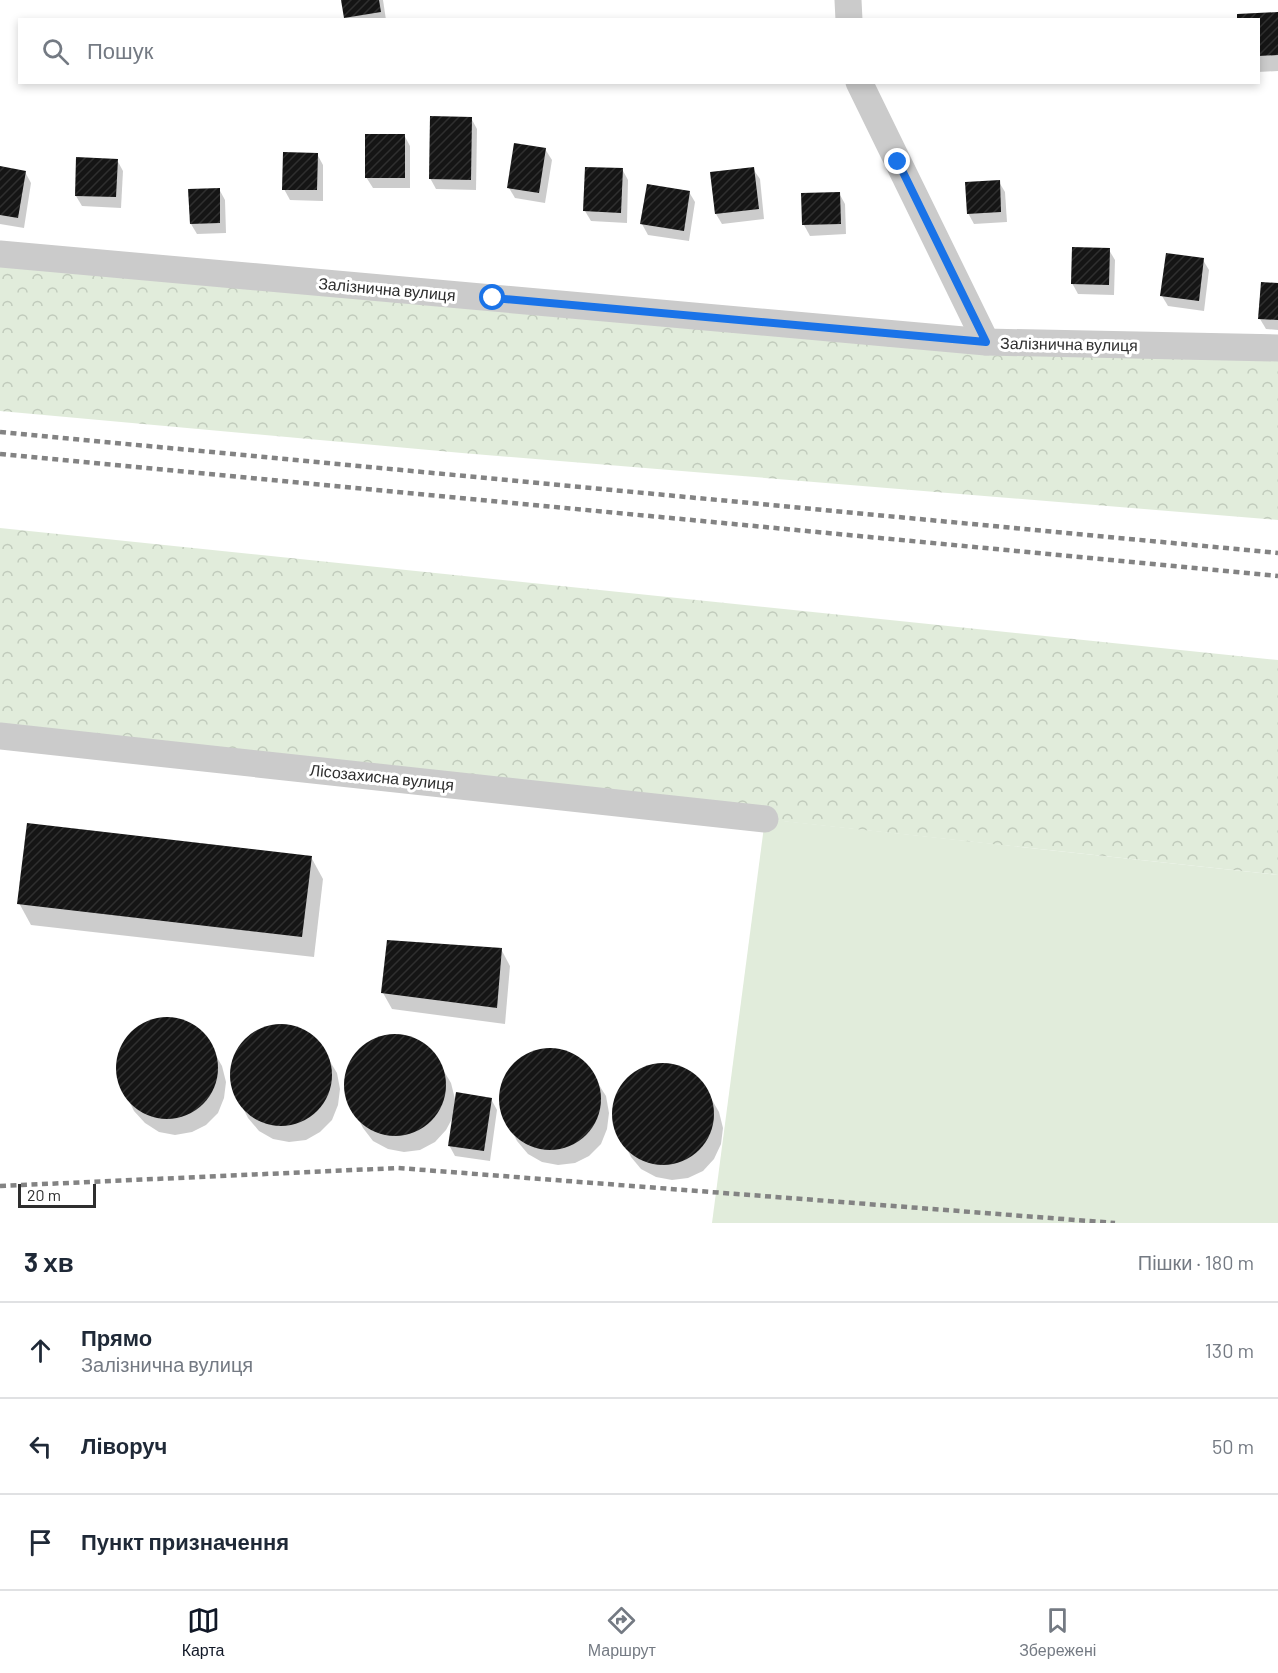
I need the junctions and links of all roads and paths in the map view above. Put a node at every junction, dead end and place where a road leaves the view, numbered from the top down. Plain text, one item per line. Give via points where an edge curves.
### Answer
1 (848, 0) edge
2 (849, 18) edge
3 (860, 84) edge
4 (0, 254) edge
5 (986, 342) junction
6 (1278, 348) edge
7 (0, 736) edge
8 (765, 819) dead end

1 - 2 street
3 - 5 street
4 - 5 street, Залізнична вулиця
5 - 6 street, Залізнична вулиця
7 - 8 street, Лісозахисна вулиця

